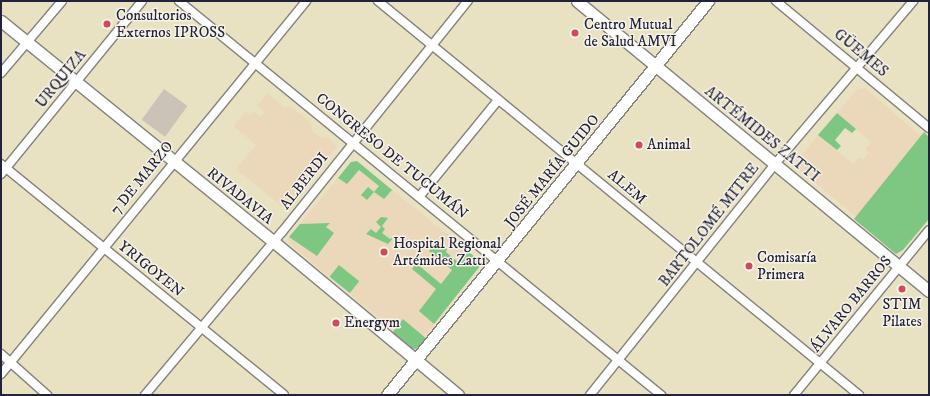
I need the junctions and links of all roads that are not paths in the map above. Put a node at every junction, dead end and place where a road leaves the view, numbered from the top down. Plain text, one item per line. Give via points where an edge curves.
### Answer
1 (62, 1) edge
2 (142, 1) edge
3 (179, 1) edge
4 (306, 1) edge
5 (378, 1) edge
6 (468, 1) edge
7 (577, 1) edge
8 (708, 1) edge
9 (776, 1) edge
10 (913, 1) edge
11 (1, 21) edge
12 (27, 42) junction
13 (432, 45) junction
14 (255, 62) junction
15 (656, 66) junction
16 (857, 68) junction
17 (1, 73) edge
18 (76, 82) junction
19 (498, 100) junction
20 (929, 128) edge
21 (353, 143) junction
22 (174, 161) junction
23 (577, 164) junction
24 (775, 164) junction
25 (3, 169) edge
26 (419, 197) junction
27 (929, 230) edge
28 (274, 242) junction
29 (104, 248) junction
30 (498, 261) junction
31 (697, 264) junction
32 (899, 266) junction
33 (929, 291) edge
34 (200, 327) junction
35 (1, 354) edge
36 (415, 360) junction
37 (618, 360) junction
38 (11, 363) junction
39 (821, 363) junction
40 (1, 374) edge
41 (47, 395) edge
42 (145, 395) edge
43 (284, 395) edge
44 (388, 395) edge
45 (458, 395) edge
46 (590, 395) edge
47 (661, 395) edge
48 (794, 395) edge
49 (859, 395) edge

1 - 12 street
2 - 18 street, URQUIZA
3 - 14 street, CONGRESO DE TUCUMÁN
4 - 14 street, 7 DE MARZO
5 - 13 street, ALEM
6 - 13 street, ALBERDI
7 - 15 main road, ARTÉMIDES ZATTI
8 - 15 main road, JOSÉ MARÍA GUIDO
9 - 16 street, GÜEMES
10 - 16 street, BARTOLOMÉ MITRE
11 - 12 main road, RIVADAVIA
12 - 17 street
12 - 18 main road, RIVADAVIA
13 - 19 street, ALEM
13 - 21 street, ALBERDI
14 - 21 street, CONGRESO DE TUCUMÁN
14 - 22 street, 7 DE MARZO
15 - 23 main road, JOSÉ MARÍA GUIDO
15 - 24 main road, ARTÉMIDES ZATTI
16 - 20 street, GÜEMES
16 - 24 street, BARTOLOMÉ MITRE
18 - 22 main road, RIVADAVIA
18 - 25 street, URQUIZA
19 - 23 street, ALEM
19 - 26 street
21 - 26 street, CONGRESO DE TUCUMÁN
21 - 28 street, ALBERDI
22 - 28 main road, RIVADAVIA
22 - 29 street, 7 DE MARZO
23 - 30 main road, JOSÉ MARÍA GUIDO
23 - 31 street, ALEM
24 - 31 street, BARTOLOMÉ MITRE
24 - 32 main road, ARTÉMIDES ZATTI
25 - 29 street, YRIGOYEN
26 - 30 street, CONGRESO DE TUCUMÁN
27 - 32 street, ÁLVARO BARROS
28 - 34 street, ALBERDI
28 - 36 main road, RIVADAVIA
29 - 34 street, YRIGOYEN
29 - 38 street, 7 DE MARZO
30 - 36 main road, JOSÉ MARÍA GUIDO
30 - 37 street, CONGRESO DE TUCUMÁN
31 - 37 street, BARTOLOMÉ MITRE
31 - 39 street, ALEM
32 - 33 main road, ARTÉMIDES ZATTI
32 - 39 street, ÁLVARO BARROS
34 - 42 street, ALBERDI
34 - 43 street, YRIGOYEN
35 - 38 street
36 - 44 main road, JOSÉ MARÍA GUIDO
36 - 45 main road, RIVADAVIA
37 - 46 street, BARTOLOMÉ MITRE
37 - 47 street, CONGRESO DE TUCUMÁN
38 - 40 street, 7 DE MARZO
38 - 41 street
39 - 48 street, ÁLVARO BARROS
39 - 49 street, ALEM

